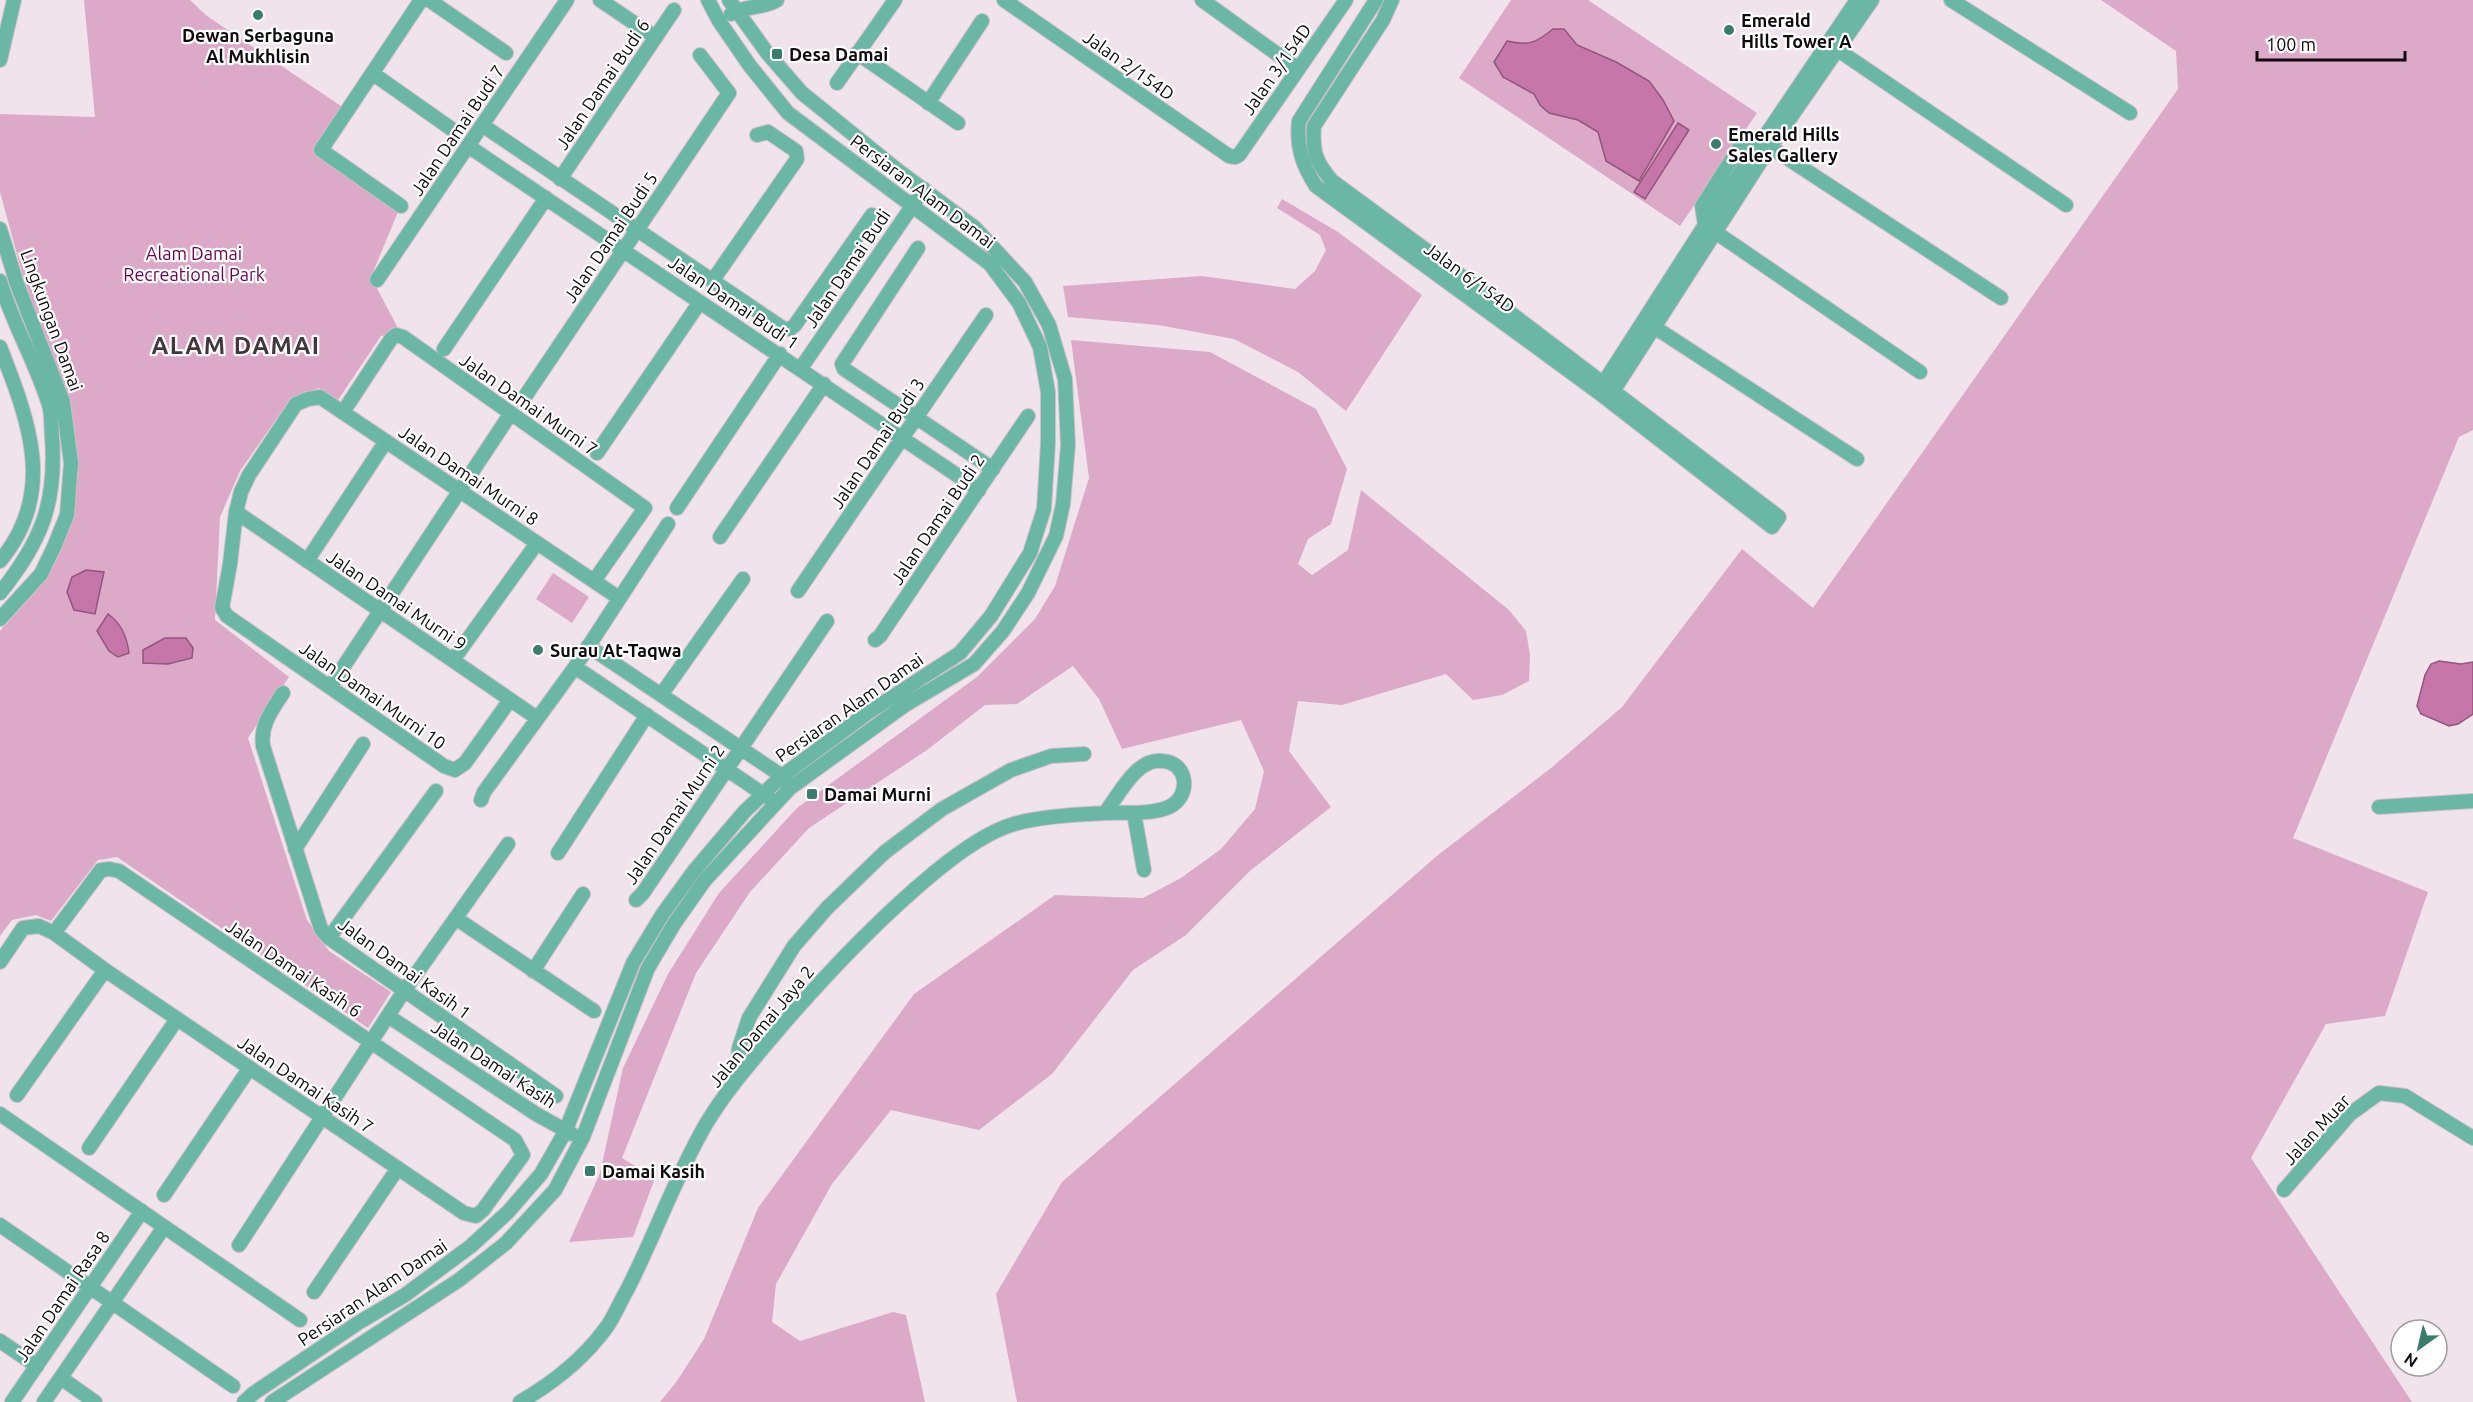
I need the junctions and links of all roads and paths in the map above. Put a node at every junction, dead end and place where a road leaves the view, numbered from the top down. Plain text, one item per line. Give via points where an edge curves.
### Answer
1 (421, 0) edge
2 (429, 0) edge
3 (567, 0) edge
4 (600, 0) edge
5 (708, 0) edge
6 (777, 0) edge
7 (895, 0) edge
8 (1004, 0) edge
9 (1202, 0) edge
10 (1346, 0) edge
11 (1376, 0) edge
12 (1392, 0) edge
13 (1857, 0) edge
14 (1872, 0) edge
15 (1951, 0) edge
16 (9, 2) edge
17 (742, 5) edge
18 (674, 9) dead end
19 (719, 21) junction
20 (982, 21) dead end
21 (655, 37) junction
22 (1832, 46) junction
23 (506, 53) dead end
24 (857, 53) junction
25 (700, 55) dead end
26 (0, 60) edge
27 (1298, 69) junction
28 (372, 73) junction
29 (837, 83) dead end
30 (928, 103) junction
31 (2130, 113) dead end
32 (958, 123) dead end
33 (482, 125) junction
34 (453, 130) dead end
35 (757, 135) dead end
36 (1766, 144) junction
37 (468, 146) junction
38 (1235, 157) joint
39 (560, 179) junction
40 (886, 186) junction
41 (924, 189) junction
42 (546, 198) junction
43 (2066, 205) dead end
44 (401, 206) dead end
45 (912, 206) junction
46 (872, 215) dead end
47 (937, 224) junction
48 (896, 227) junction
49 (0, 229) edge
50 (635, 229) junction
51 (1710, 229) junction
52 (918, 248) dead end
53 (622, 249) junction
54 (377, 280) dead end
55 (713, 280) junction
56 (0, 281) edge
57 (2001, 298) dead end
58 (700, 302) junction
59 (986, 315) dead end
60 (1649, 323) junction
61 (0, 347) edge
62 (444, 349) dead end
63 (780, 354) junction
64 (801, 368) junction
65 (1920, 372) dead end
66 (824, 384) junction
67 (1606, 391) junction
68 (522, 401) dead end
69 (343, 412) junction
70 (512, 413) junction
71 (1028, 416) dead end
72 (916, 418) junction
73 (903, 437) junction
74 (386, 441) junction
75 (597, 453) dead end
76 (1857, 459) dead end
77 (993, 469) junction
78 (459, 490) junction
79 (979, 490) junction
80 (677, 508) dead end
81 (236, 512) junction
82 (1775, 522) dead end
83 (668, 524) dead end
84 (720, 537) dead end
85 (537, 543) junction
86 (3, 552) edge
87 (308, 561) junction
88 (24, 563) junction
89 (743, 579) dead end
90 (594, 581) junction
91 (1012, 584) junction
92 (798, 591) dead end
93 (0, 593) edge
94 (1029, 593) junction
95 (619, 598) junction
96 (379, 610) junction
97 (0, 619) edge
98 (827, 621) dead end
99 (875, 640) dead end
100 (588, 646) junction
101 (453, 660) junction
102 (575, 666) junction
103 (637, 678) junction
104 (330, 687) junction
105 (283, 693) dead end
106 (661, 695) junction
107 (510, 700) junction
108 (633, 705) junction
109 (647, 715) junction
110 (537, 718) junction
111 (363, 744) dead end
112 (740, 748) junction
113 (1084, 754) dead end
114 (727, 769) junction
115 (782, 776) junction
116 (790, 788) junction
117 (436, 791) dead end
118 (764, 792) junction
119 (482, 800) dead end
120 (2473, 801) edge
121 (775, 803) junction
122 (2379, 807) dead end
123 (1106, 813) junction
124 (1134, 813) junction
125 (508, 844) dead end
126 (295, 849) junction
127 (558, 853) dead end
128 (1144, 870) dead end
129 (583, 894) dead end
130 (636, 900) dead end
131 (457, 919) junction
132 (54, 933) junction
133 (329, 938) junction
134 (0, 962) edge
135 (105, 970) junction
136 (533, 971) junction
137 (404, 991) junction
138 (594, 1011) dead end
139 (388, 1016) junction
140 (177, 1019) junction
141 (372, 1042) junction
142 (249, 1069) junction
143 (736, 1079) junction
144 (17, 1095) dead end
145 (556, 1096) dead end
146 (0, 1114) edge
147 (324, 1118) junction
148 (565, 1131) junction
149 (583, 1137) junction
150 (2473, 1138) edge
151 (89, 1148) dead end
152 (523, 1155) joint
153 (398, 1168) junction
154 (2284, 1191) dead end
155 (164, 1195) dead end
156 (142, 1211) junction
157 (0, 1225) edge
158 (165, 1227) junction
159 (239, 1245) dead end
160 (90, 1287) junction
161 (314, 1292) dead end
162 (113, 1302) junction
163 (300, 1320) dead end
164 (0, 1341) edge
165 (37, 1366) junction
166 (61, 1378) junction
167 (233, 1386) dead end
168 (12, 1402) edge
169 (45, 1402) edge
170 (95, 1402) edge
171 (244, 1402) edge
172 (272, 1402) edge
173 (520, 1402) edge

1 - 28 street
2 - 23 street
3 - 33 street, Jalan Damai Budi 7
4 - 21 street
5 - 19 street, Persiaran Alam Damai
6 - 17 street via 758,8
7 - 24 street
8 - 38 street, Jalan 2/154D
9 - 27 street
10 - 27 street, Jalan 3/154D
11 - 67 street, Jalan 6/154D via 1299,121 1297,140 1307,173 1328,196
12 - 67 street, Jalan 6/154D via 1314,126 1312,146 1318,165 1332,182
13 - 22 street
14 - 22 street
15 - 31 street
16 - 26 street
17 - 19 street
17 - 41 street, Persiaran Alam Damai via 768,54 802,93
18 - 21 street, Jalan Damai Budi 6
19 - 40 street, Persiaran Alam Damai via 788,113
20 - 30 street
21 - 39 street, Jalan Damai Budi 6
22 - 36 street
22 - 43 street
24 - 29 street
24 - 30 street
25 - 50 street, Jalan Damai Budi 5 via 729,93
27 - 38 street, Jalan 3/154D
28 - 34 street
28 - 44 street via 321,150
30 - 32 street
33 - 37 street, Jalan Damai Budi 7
33 - 39 street
35 - 55 street via 768,132 796,151 797,159
36 - 51 street
36 - 57 street
37 - 42 street, Jalan Damai Budi 1
37 - 54 street, Jalan Damai Budi 7
39 - 50 street
40 - 45 street, Persiaran Alam Damai
40 - 48 street via 898,206
41 - 45 street, Jalan Damai Budi
41 - 94 street, Persiaran Alam Damai via 974,227 1025,282 1050,325 1058,348 1065,379 1068,445 1063,504 1056,536
42 - 53 street, Jalan Damai Budi 1
42 - 62 street
45 - 47 street, Persiaran Alam Damai
45 - 48 street, Jalan Damai Budi
46 - 55 street, Jalan Damai Budi via 790,329 784,329
47 - 48 street via 918,217
47 - 91 street, Persiaran Alam Damai via 990,264 1019,303 1040,347 1048,392 1044,509 1030,553
48 - 64 street, Jalan Damai Budi
49 - 97 street, Lingkungan Damai via 63,402 71,463 67,515 54,547 41,574
50 - 53 street, Jalan Damai Budi 5
50 - 55 street
51 - 60 street
51 - 65 street
52 - 72 street via 842,364
53 - 58 street, Jalan Damai Budi 1
53 - 68 street, Jalan Damai Budi 5
56 - 88 street, Lingkungan Damai via 49,406 54,463 48,511
58 - 63 street, Jalan Damai Budi 1
58 - 75 street
59 - 72 street, Jalan Damai Budi 3
60 - 67 street
60 - 76 street
61 - 86 street via 33,448 33,482 26,519 19,537
63 - 64 street, Jalan Damai Budi 1
63 - 80 street
64 - 66 street, Jalan Damai Budi 1
66 - 73 street, Jalan Damai Budi 1
66 - 84 street
67 - 82 street, Jalan 6/154D
69 - 70 street, Jalan Damai Murni 7 via 396,335
69 - 74 street, Jalan Damai Murni 8
69 - 81 street, Jalan Damai Murni 8 via 320,397 296,404 249,475
70 - 78 street
70 - 90 street, Jalan Damai Murni 7 via 645,508
71 - 77 street, Jalan Damai Budi 2
72 - 73 street, Jalan Damai Budi 3
72 - 77 street
73 - 79 street, Jalan Damai Budi 1
73 - 92 street, Jalan Damai Budi 3
74 - 78 street, Jalan Damai Murni 8
74 - 87 street
77 - 79 street, Jalan Damai Budi 2
78 - 85 street, Jalan Damai Murni 8
78 - 96 street
79 - 99 street, Jalan Damai Budi 2
81 - 87 street, Jalan Damai Murni 9
81 - 104 street, Jalan Damai Murni 10 via 222,608 227,616
83 - 95 street
85 - 90 street, Jalan Damai Murni 8
85 - 101 street
86 - 88 street
87 - 96 street, Jalan Damai Murni 9
88 - 93 street, Lingkungan Damai
89 - 106 street
90 - 95 street, Jalan Damai Murni 8
91 - 94 street
91 - 115 street, Persiaran Alam Damai via 960,652
94 - 116 street, Persiaran Alam Damai via 974,664 905,705
95 - 100 street
96 - 101 street, Jalan Damai Murni 9
96 - 104 street
98 - 112 street, Jalan Damai Murni 2
100 - 102 street
100 - 103 street
101 - 107 street, Jalan Damai Murni 9
102 - 108 street
102 - 110 street
103 - 106 street
103 - 108 street via 628,681 625,692
104 - 107 street, Jalan Damai Murni 10 via 455,770 465,763
105 - 126 street, Jalan Damai Kasih 1 via 261,735
106 - 112 street
107 - 110 street, Jalan Damai Murni 9
108 - 109 street
109 - 114 street
109 - 127 street
110 - 119 street
111 - 126 street
112 - 114 street, Jalan Damai Murni 2
112 - 115 street
113 - 143 street via 1051,756 1011,770 942,808 885,852 794,946 749,1018
114 - 118 street
114 - 130 street, Jalan Damai Murni 2
115 - 116 street
115 - 118 street, Persiaran Alam Damai
116 - 121 street, Persiaran Alam Damai
117 - 133 street
118 - 121 street
118 - 148 street, Persiaran Alam Damai via 694,871 633,963
120 - 122 street
121 - 149 street, Persiaran Alam Damai via 705,880 648,968
123 - 124 street, Jalan Damai Jaya 2
123 - 124 street, Jalan Damai Jaya 2 via 1143,766 1155,760 1167,761 1183,772 1185,782 1177,802 1167,808
123 - 143 street, Jalan Damai Jaya 2 via 1012,824 937,871 866,932
124 - 128 street
125 - 131 street
126 - 133 street, Jalan Damai Kasih 1 via 315,918
129 - 136 street
131 - 136 street
131 - 137 street
132 - 134 street via 39,926 23,928
132 - 135 street, Jalan Damai Kasih 7
132 - 141 street, Jalan Damai Kasih 6 via 101,870 118,871
133 - 137 street, Jalan Damai Kasih 1
135 - 140 street, Jalan Damai Kasih 7
135 - 144 street
136 - 138 street
137 - 139 street
137 - 145 street, Jalan Damai Kasih 1
139 - 141 street
139 - 148 street, Jalan Damai Kasih
140 - 142 street, Jalan Damai Kasih 7
140 - 151 street
141 - 147 street
141 - 152 street, Jalan Damai Kasih 6 via 516,1140
142 - 147 street, Jalan Damai Kasih 7
142 - 155 street
143 - 173 street, Jalan Damai Jaya 2 via 706,1124 607,1326 579,1359
146 - 156 street
147 - 153 street, Jalan Damai Kasih 7
147 - 159 street
148 - 149 street, Jalan Damai Kasih
148 - 171 street, Persiaran Alam Damai via 541,1174 471,1246 405,1295
149 - 172 street, Persiaran Alam Damai via 555,1190 506,1243 459,1280
150 - 154 street, Jalan Muar via 2405,1096 2379,1093 2350,1114
152 - 153 street, Jalan Damai Kasih 7 via 476,1216 464,1214
153 - 161 street
156 - 158 street
156 - 160 street, Jalan Damai Rasa 8
157 - 160 street
158 - 162 street
158 - 163 street
160 - 162 street
160 - 165 street, Jalan Damai Rasa 8
162 - 166 street
162 - 167 street
164 - 165 street
165 - 168 street, Jalan Damai Rasa 8
166 - 169 street
166 - 170 street

